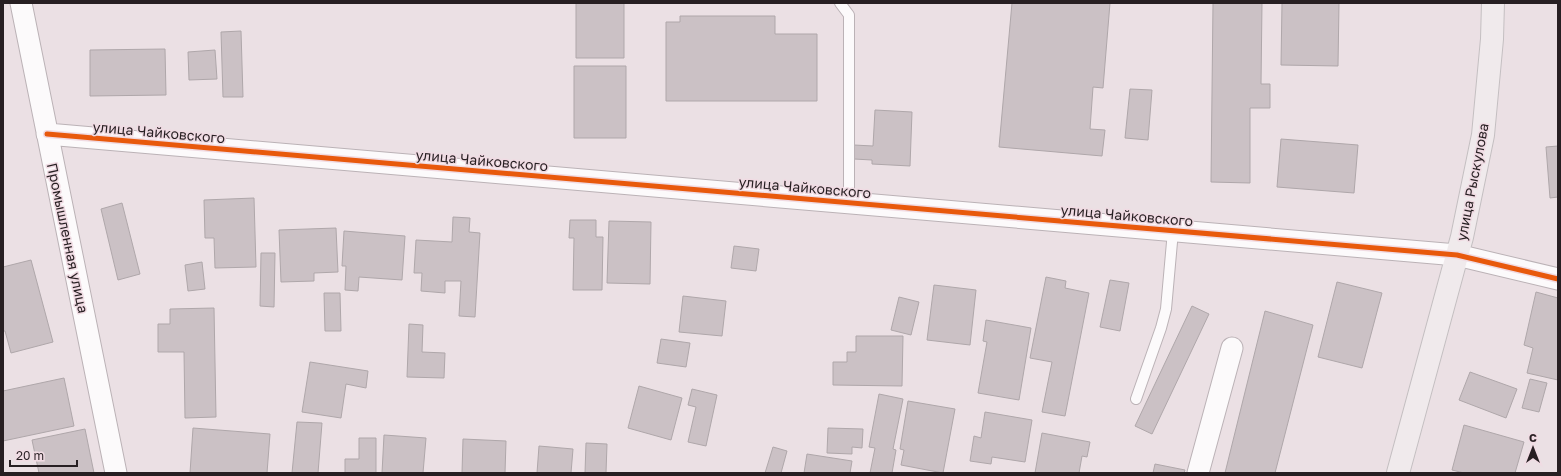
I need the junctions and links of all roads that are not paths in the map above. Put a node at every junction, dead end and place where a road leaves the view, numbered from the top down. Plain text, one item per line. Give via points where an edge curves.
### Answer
1 (21, 3) edge
2 (840, 3) edge
3 (1493, 3) edge
4 (47, 134) junction
5 (850, 203) junction
6 (1173, 231) junction
7 (1457, 255) junction
8 (1558, 279) edge
9 (1232, 348) dead end
10 (1136, 399) dead end
11 (116, 473) edge
12 (1198, 473) edge
13 (1398, 473) edge

1 - 4 street, Промышленная улица
2 - 5 lane via 849,15
3 - 7 main road, улица Рыскулова via 1483,135
4 - 5 street, улица Чайковского
4 - 11 street, Промышленная улица
5 - 6 street, улица Чайковского
6 - 7 street, улица Чайковского
6 - 10 lane via 1166,309
7 - 8 street, улица Чайковского
7 - 13 main road, улица Рыскулова
9 - 12 street

